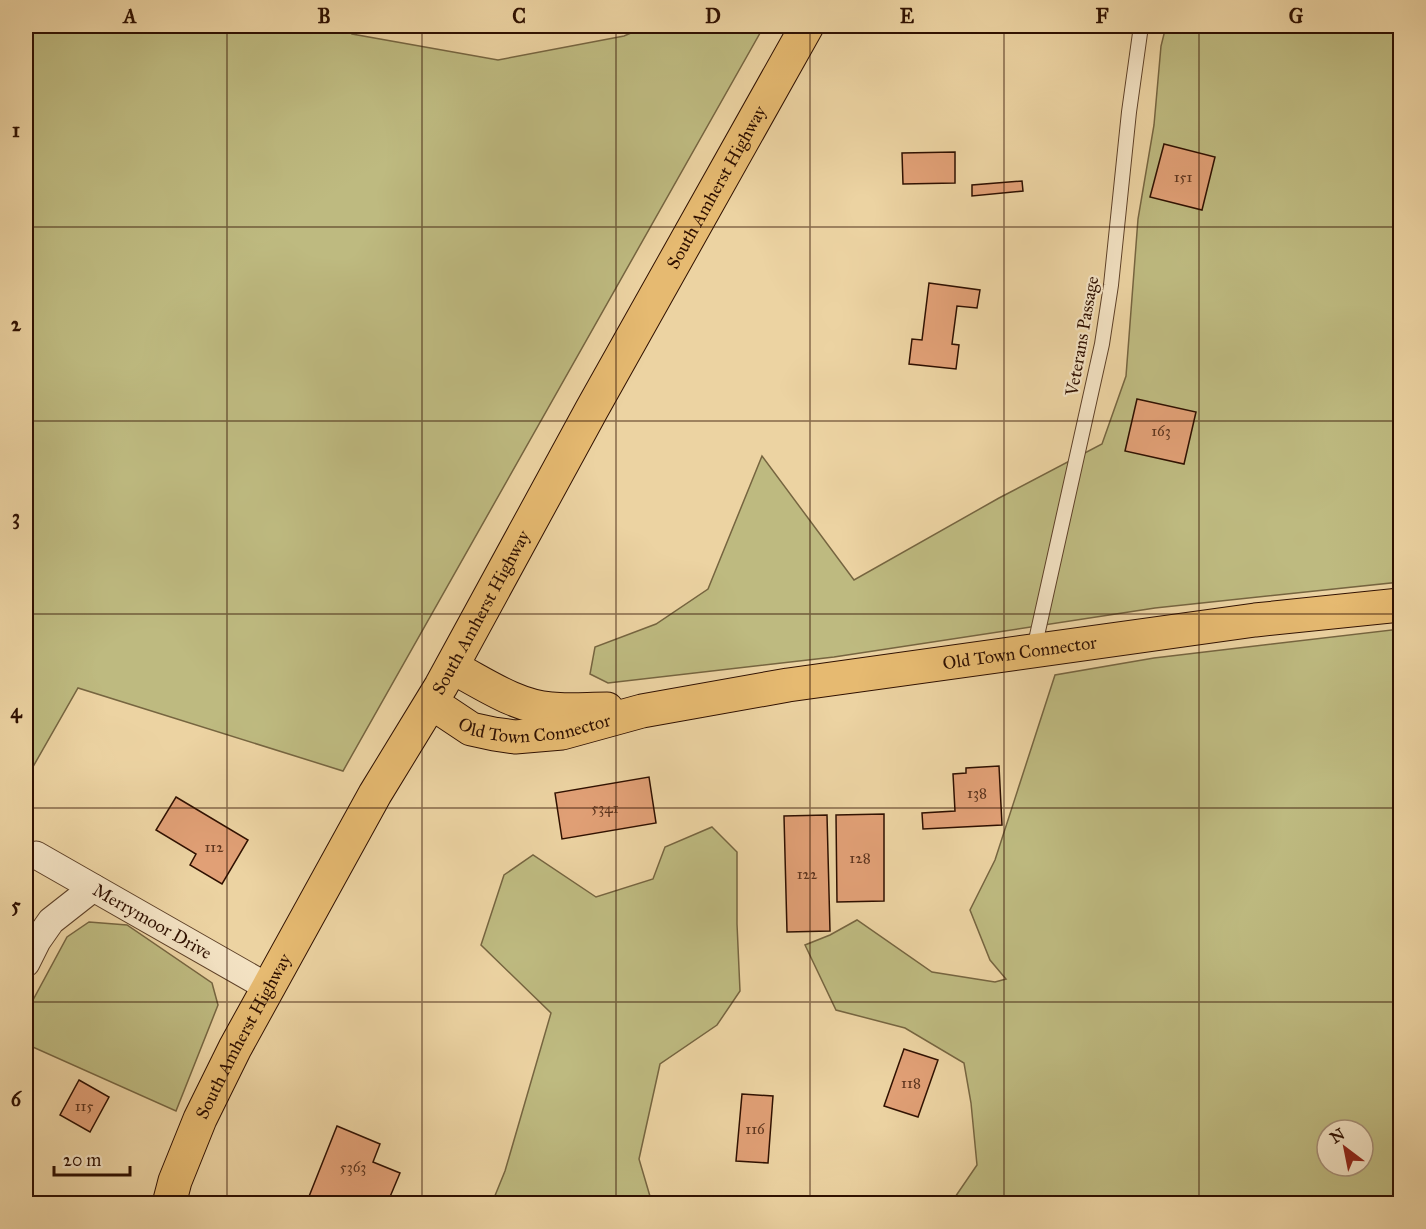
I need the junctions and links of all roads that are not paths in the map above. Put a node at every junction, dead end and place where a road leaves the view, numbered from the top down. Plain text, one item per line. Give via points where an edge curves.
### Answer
1 (807, 26) edge
2 (1141, 26) edge
3 (1401, 606) edge
4 (1034, 649) junction
5 (452, 667) junction
6 (432, 704) junction
7 (642, 711) junction
8 (36, 855) dead end
9 (93, 888) junction
10 (26, 963) edge
11 (269, 988) junction
12 (169, 1203) edge

1 - 5 main road, South Amherst Highway
2 - 4 lane, Veterans Passage via 1102,344
3 - 4 main road, Old Town Connector
4 - 7 main road, Old Town Connector
5 - 6 main road, South Amherst Highway
5 - 7 main road, Old Town Connector via 528,704 550,709
6 - 7 main road, Old Town Connector via 471,729 515,737 562,733
6 - 11 main road, South Amherst Highway via 375,794
8 - 9 street, Merrymoor Drive
9 - 10 street via 51,921
9 - 11 street, Merrymoor Drive
11 - 12 main road, South Amherst Highway via 200,1119

